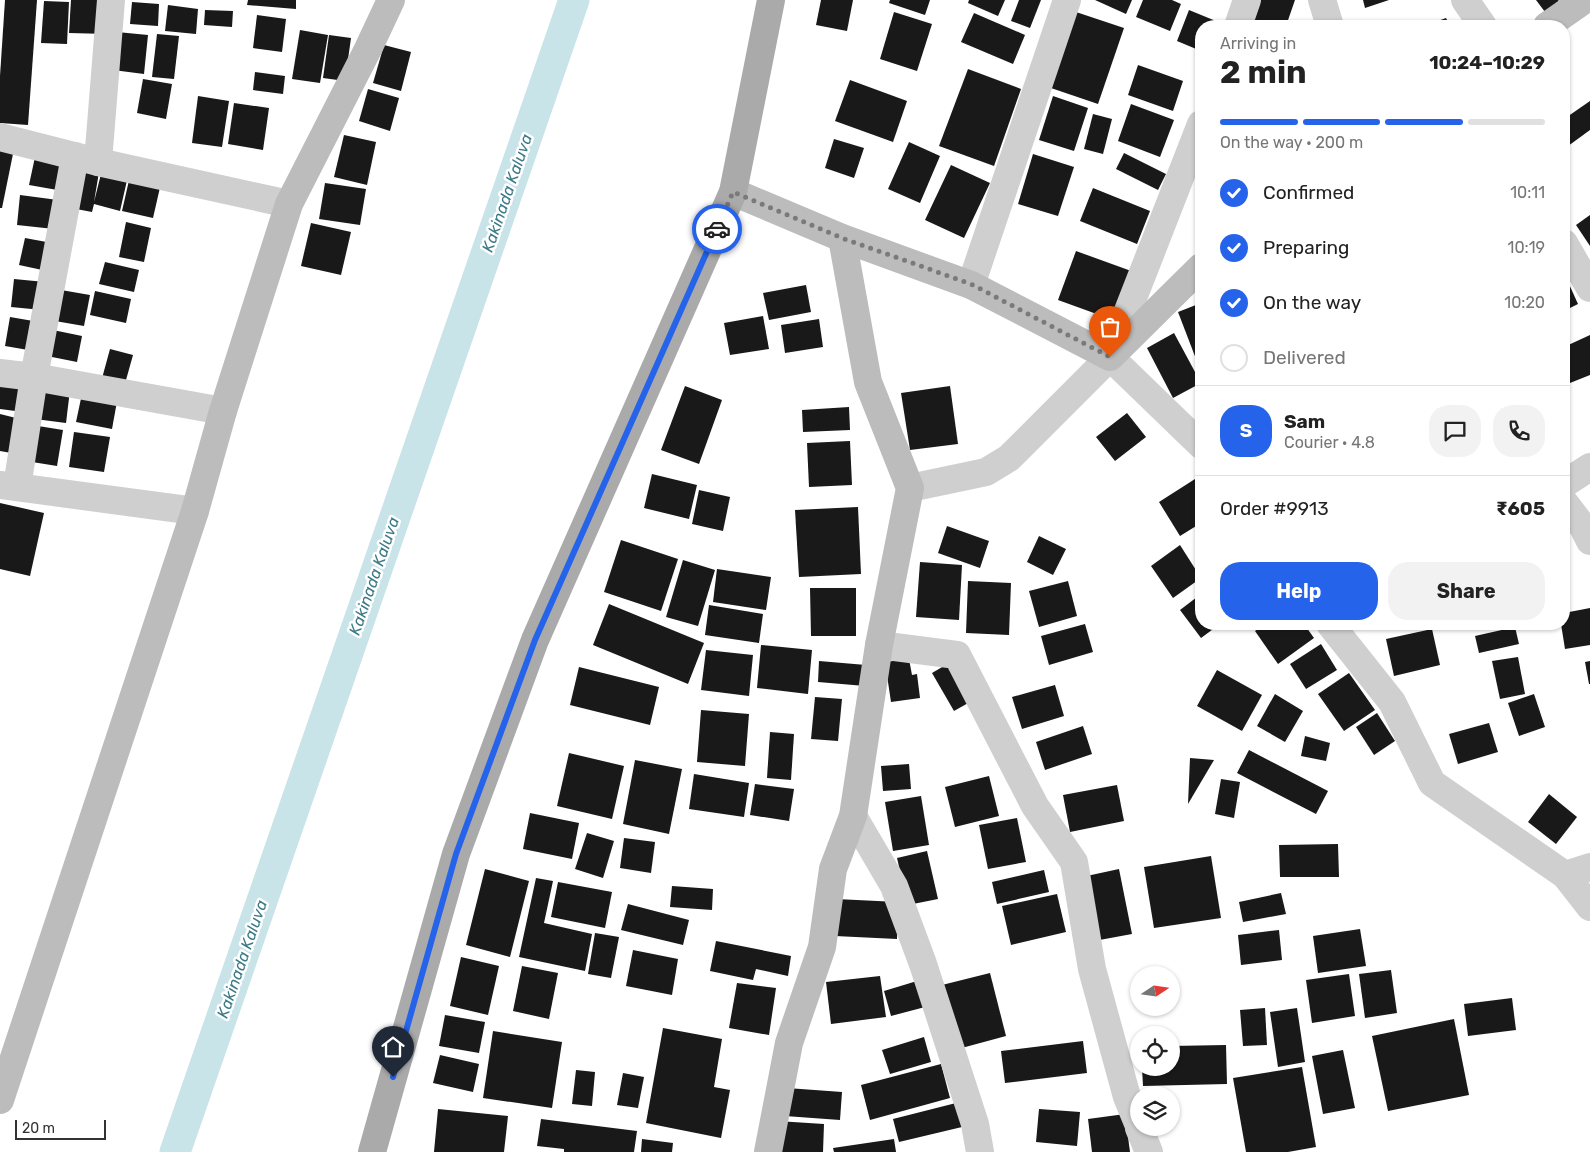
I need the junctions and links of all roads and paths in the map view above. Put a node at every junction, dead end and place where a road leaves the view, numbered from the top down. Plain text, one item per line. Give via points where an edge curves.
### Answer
1 (112, 0) edge
2 (391, 0) edge
3 (771, 0) edge
4 (1067, 0) edge
5 (1247, 0) edge
6 (1322, 0) edge
7 (1465, 0) edge
8 (1584, 0) edge
9 (1240, 20) edge
10 (1328, 20) edge
11 (1479, 20) edge
12 (1556, 20) edge
13 (0, 137) edge
14 (1195, 139) edge
15 (87, 159) junction
16 (733, 192) junction
17 (288, 204) junction
18 (842, 238) junction
19 (1570, 253) edge
20 (1195, 272) edge
21 (971, 284) junction
22 (1590, 288) edge
23 (1110, 357) junction
24 (0, 373) edge
25 (34, 377) junction
26 (223, 411) junction
27 (1195, 439) edge
28 (1590, 467) edge
29 (1570, 480) edge
30 (8, 486) edge
31 (910, 488) junction
32 (1570, 510) edge
33 (195, 511) junction
34 (1590, 540) edge
35 (1335, 630) edge
36 (879, 646) junction
37 (853, 816) junction
38 (1578, 871) edge
39 (1590, 907) edge
40 (0, 1100) edge
41 (1130, 1104) edge
42 (1143, 1136) edge
43 (372, 1152) edge
44 (768, 1152) edge
45 (980, 1152) edge
46 (1149, 1152) edge

1 - 15 street
2 - 17 main road
3 - 16 main road
4 - 21 street
5 - 9 street
6 - 10 street
7 - 11 street
8 - 12 main road
13 - 15 street
14 - 23 street
15 - 17 street
15 - 25 street
16 - 18 main road
16 - 43 main road via 535,640 456,854
17 - 26 main road
18 - 21 main road
18 - 31 main road via 868,382
19 - 22 street
20 - 23 main road
21 - 23 main road
23 - 27 street
23 - 31 street via 1009,458 986,472
24 - 25 street
25 - 26 street
25 - 30 street
26 - 33 main road
28 - 29 street
30 - 33 street
31 - 36 main road
32 - 34 street
33 - 40 main road
35 - 38 street via 1392,702 1432,783
36 - 37 main road
36 - 41 street via 957,655 1035,806 1074,862 1092,969
37 - 44 main road via 834,869 822,948 789,1043
37 - 45 street via 894,886 975,1124
38 - 39 street
42 - 46 street

